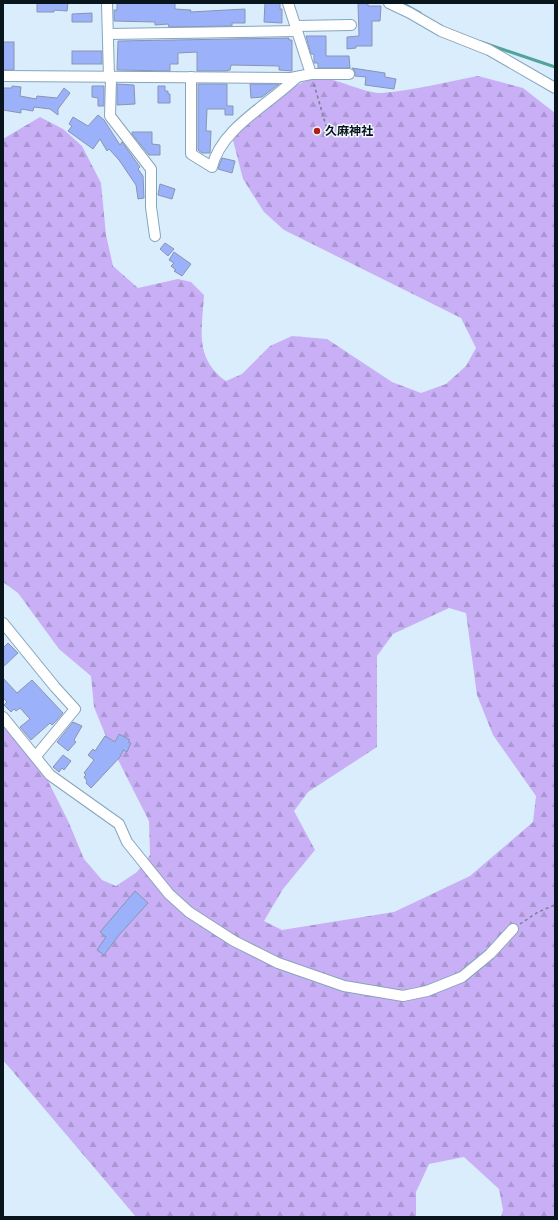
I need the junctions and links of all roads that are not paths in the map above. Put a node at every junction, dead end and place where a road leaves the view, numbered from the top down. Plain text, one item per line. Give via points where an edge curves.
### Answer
1 (107, 3) edge
2 (288, 3) edge
3 (389, 3) edge
4 (351, 26) dead end
5 (296, 29) junction
6 (108, 34) junction
7 (311, 74) junction
8 (349, 74) dead end
9 (3, 76) edge
10 (191, 77) junction
11 (297, 77) junction
12 (110, 78) junction
13 (555, 88) edge
14 (155, 236) dead end
15 (3, 623) edge
16 (3, 718) edge
17 (36, 756) junction
18 (513, 929) road end

1 - 6 street
2 - 5 street
3 - 13 street via 441,31 489,50
4 - 5 street
5 - 6 street
5 - 7 street
6 - 12 street
7 - 8 street
7 - 11 street
9 - 12 street
10 - 11 street
10 - 11 street via 191,154 212,167 216,152 236,129
10 - 12 street
12 - 14 street via 110,116 151,169 151,207
15 - 17 street via 75,709
16 - 17 street
17 - 18 street via 61,784 119,824 127,842 170,894 189,912 234,941 278,963 344,986 403,996 427,991 462,977 490,954

